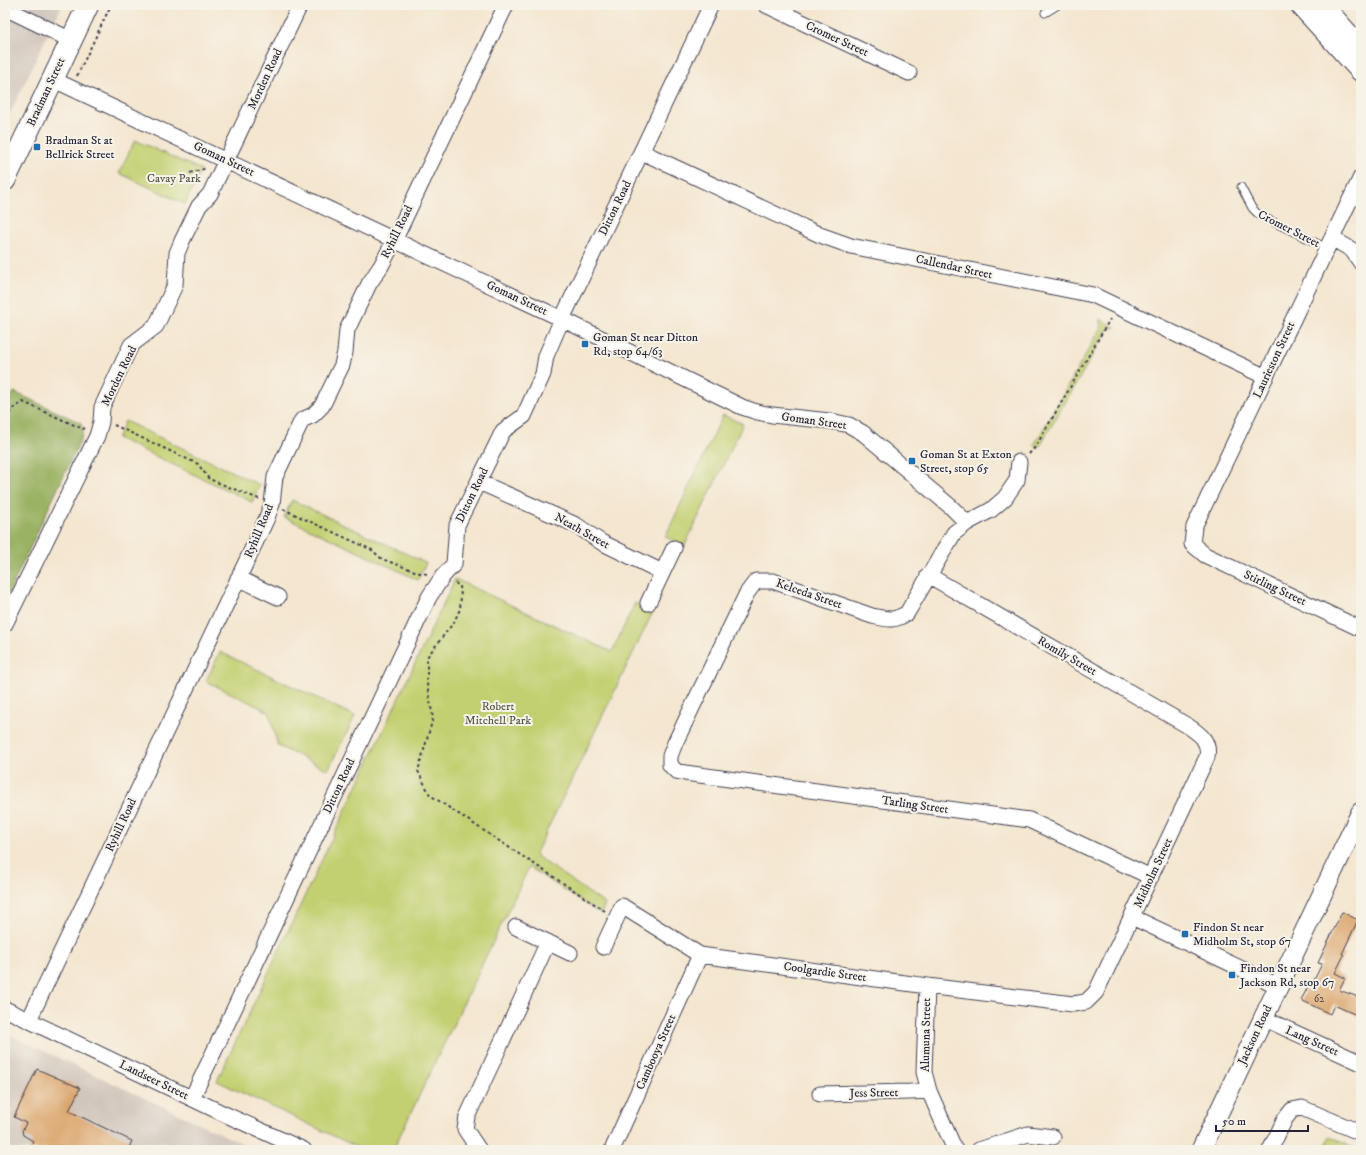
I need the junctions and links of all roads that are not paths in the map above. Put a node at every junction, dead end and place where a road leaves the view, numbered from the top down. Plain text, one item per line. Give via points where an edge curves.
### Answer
1 (88, 5) edge
2 (300, 5) edge
3 (506, 5) edge
4 (711, 5) edge
5 (766, 5) edge
6 (1058, 5) edge
7 (1301, 5) edge
8 (1322, 5) edge
9 (5, 8) edge
10 (1045, 13) dead end
11 (71, 40) junction
12 (1361, 49) edge
13 (1361, 71) edge
14 (909, 73) dead end
15 (52, 79) junction
16 (642, 152) junction
17 (226, 160) junction
18 (1361, 177) edge
19 (5, 180) edge
20 (1241, 187) dead end
21 (394, 240) junction
22 (1330, 243) junction
23 (1361, 264) edge
24 (562, 319) junction
25 (1266, 377) junction
26 (1019, 462) road end
27 (479, 482) junction
28 (967, 523) junction
29 (1192, 544) joint
30 (674, 548) dead end
31 (662, 572) junction
32 (928, 575) junction
33 (238, 578) junction
34 (278, 598) dead end
35 (648, 603) dead end
36 (5, 624) edge
37 (1361, 629) edge
38 (1204, 739) joint
39 (670, 765) joint
40 (1361, 812) edge
41 (1151, 877) junction
42 (1132, 917) junction
43 (516, 927) dead end
44 (548, 942) junction
45 (603, 947) dead end
46 (570, 953) dead end
47 (700, 955) junction
48 (926, 986) junction
49 (1278, 986) junction
50 (1086, 1002) joint
51 (5, 1009) edge
52 (1263, 1018) junction
53 (29, 1020) junction
54 (1361, 1063) edge
55 (929, 1091) junction
56 (820, 1094) dead end
57 (192, 1098) junction
58 (1361, 1133) edge
59 (1053, 1137) dead end
60 (304, 1150) edge
61 (478, 1150) edge
62 (612, 1150) edge
63 (955, 1150) edge
64 (978, 1150) edge
65 (1201, 1150) edge
66 (1270, 1150) edge

1 - 11 main road, Bradman Street
2 - 17 street, Morden Road
3 - 21 street, Ryhill Road
4 - 16 street, Ditton Road
5 - 14 street, Cromer Street
6 - 10 lane
7 - 13 main road
8 - 12 main road
9 - 11 street
11 - 15 main road, Bradman Street
15 - 17 street, Goman Street
15 - 19 main road, Bradman Street
16 - 24 street, Ditton Road
16 - 25 street, Callendar Street via 820,235 851,246 1093,295
17 - 21 street, Goman Street
17 - 36 street, Morden Road via 210,194 199,206 182,241 177,253 174,285 156,326 132,345 102,406 97,436
18 - 22 street, Laurieston Street
20 - 22 lane, Cromer Street via 1252,208 1259,215
21 - 24 street, Goman Street
21 - 33 street, Ryhill Road via 347,330 342,365 326,399 312,415 302,420 275,477 272,504
22 - 23 street via 1352,250
22 - 25 street, Laurieston Street
24 - 27 street, Ditton Road via 546,356 543,374 524,416 503,431
24 - 28 street, Goman Street via 742,407 772,415 849,425 869,438
25 - 29 street, Laurieston Street via 1194,527
26 - 28 street, Kelceda Street via 1017,480 1005,498 991,510
27 - 31 street, Neath Street via 576,525 601,542
27 - 57 street, Ditton Road via 457,525 454,564 429,597
28 - 32 street, Kelceda Street via 954,533
29 - 37 street, Stirling Street via 1205,555
30 - 31 street
31 - 35 street
32 - 38 street, Romily Street via 1188,726
32 - 39 street, Kelceda Street via 907,613 889,620 773,581 756,581 747,593 675,743
33 - 34 street
33 - 53 street, Ryhill Road
38 - 41 street, Midholm Street via 1207,757
39 - 41 street, Tarling Street via 676,771 685,773 1029,820
40 - 49 street, Jackson Road
41 - 42 street, Midholm Street
42 - 49 street
42 - 50 street, Midholm Street via 1096,992
43 - 44 street
44 - 46 street
44 - 61 street via 467,1117 465,1129
45 - 47 street, Coolgardie Street via 622,906
47 - 48 street, Coolgardie Street
47 - 62 street, Cambooya Street
48 - 50 street, Coolgardie Street via 1072,1004
48 - 55 street, Alumuna Street via 924,1072
49 - 52 street, Jackson Road
51 - 53 street, Landseer Street
52 - 54 street, Lang Street
52 - 65 street, Jackson Road
53 - 57 street, Landseer Street
55 - 56 street, Jess Street
55 - 63 street, Alumuna Street
57 - 60 street, Landseer Street
58 - 66 street via 1302,1108 1292,1110 1285,1119
59 - 64 street via 1028,1134

